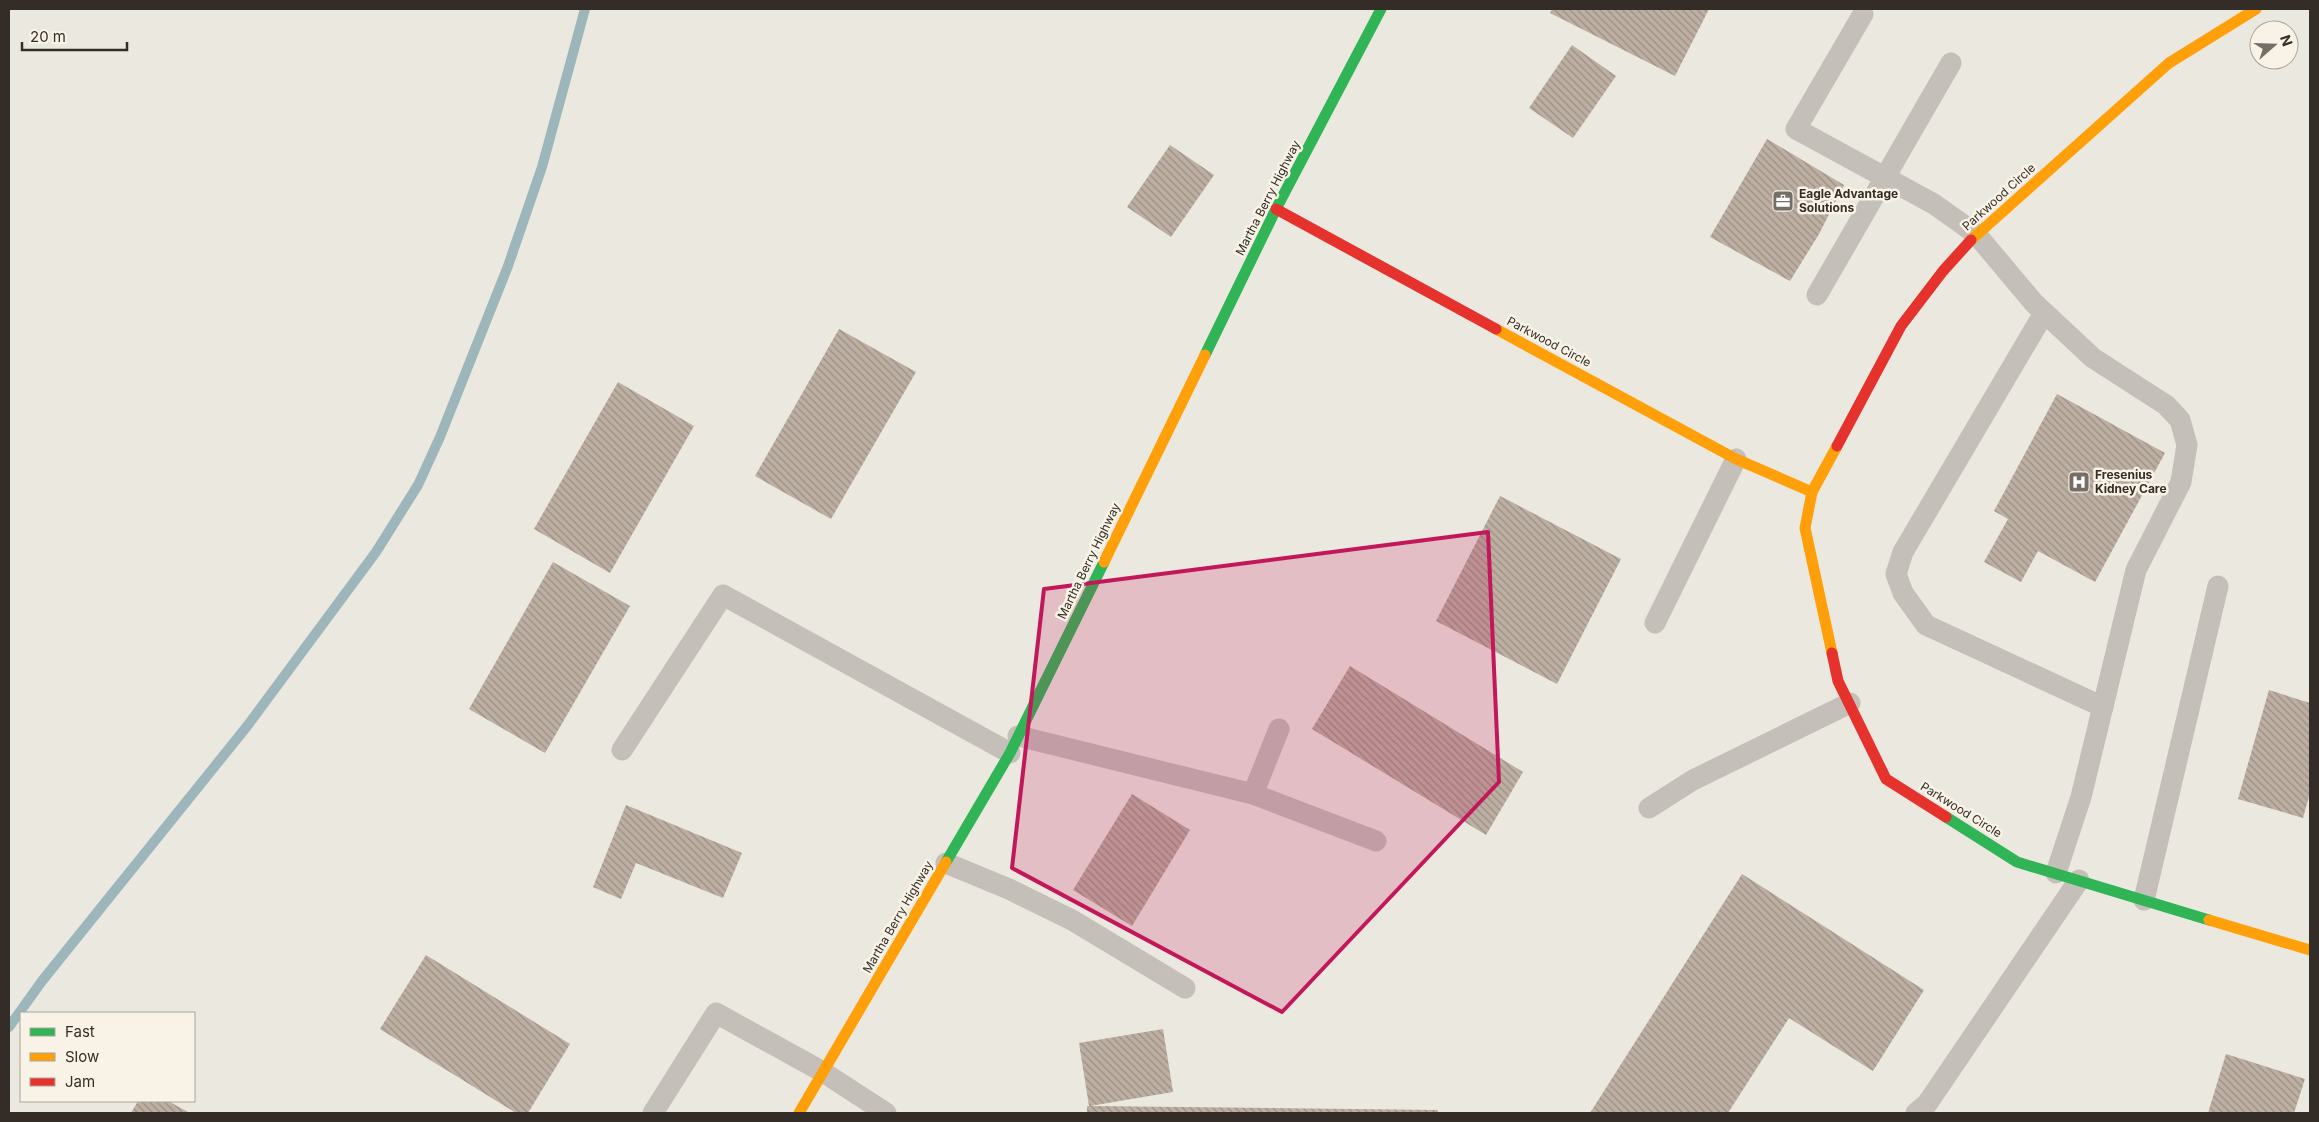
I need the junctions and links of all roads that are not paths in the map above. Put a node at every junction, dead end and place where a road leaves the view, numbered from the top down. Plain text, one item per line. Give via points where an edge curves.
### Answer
1 (1381, 9) edge
2 (2256, 9) edge
3 (1863, 14) dead end
4 (1951, 63) dead end
5 (1885, 178) junction
6 (1276, 210) junction
7 (1976, 234) junction
8 (1818, 294) dead end
9 (2044, 313) junction
10 (1736, 459) junction
11 (1812, 492) junction
12 (2218, 586) dead end
13 (1655, 623) dead end
14 (1850, 703) junction
15 (2103, 707) junction
16 (1279, 729) dead end
17 (1014, 745) junction
18 (622, 750) dead end
19 (1253, 794) junction
20 (1649, 808) dead end
21 (1376, 842) dead end
22 (946, 863) junction
23 (2056, 873) junction
24 (2079, 880) junction
25 (2144, 900) junction
26 (2310, 950) edge
27 (1186, 988) dead end
28 (823, 1072) junction
29 (653, 1113) edge
30 (798, 1113) edge
31 (886, 1113) edge
32 (1916, 1113) edge

1 - 6 street, Martha Berry Highway
2 - 7 street, Parkwood Circle via 2169,63
3 - 5 lane via 1796,129
4 - 5 lane
5 - 7 lane via 1934,204
5 - 8 lane
6 - 10 street, Parkwood Circle
6 - 17 street, Martha Berry Highway
7 - 9 lane
7 - 11 street, Parkwood Circle via 1943,271 1902,326
9 - 15 lane via 2092,358 2166,405 2180,420 2187,445 2181,482 2136,570
9 - 15 lane via 1903,552 1896,574 1903,593 1926,624
10 - 11 street, Parkwood Circle
10 - 13 lane
11 - 14 street, Parkwood Circle via 1805,528 1838,680
12 - 25 lane
14 - 20 lane via 1693,780
14 - 23 street, Parkwood Circle via 1886,779 2017,862
15 - 23 lane via 2081,797
16 - 19 lane
17 - 18 lane via 723,595
17 - 19 lane
17 - 22 street, Martha Berry Highway
19 - 21 lane
22 - 27 lane via 1072,920
22 - 28 street, Martha Berry Highway
23 - 24 street, Parkwood Circle
24 - 25 street, Parkwood Circle
24 - 32 lane via 1927,1104
25 - 26 street, Parkwood Circle
28 - 29 lane via 716,1013
28 - 30 street, Martha Berry Highway
28 - 31 lane

